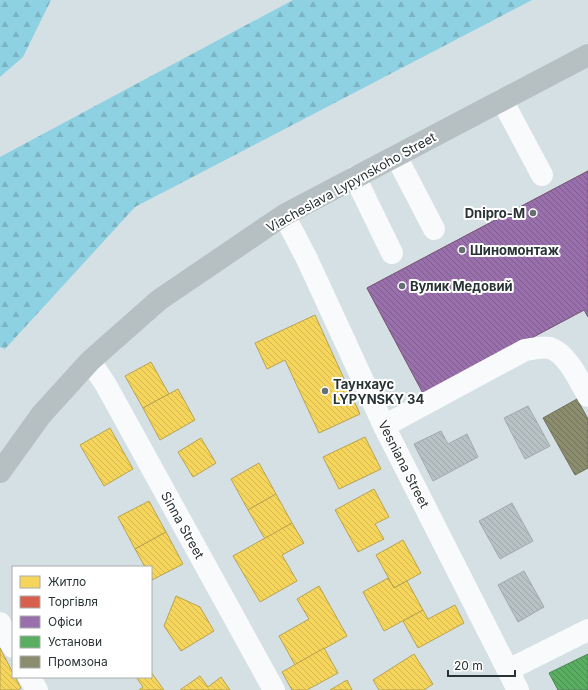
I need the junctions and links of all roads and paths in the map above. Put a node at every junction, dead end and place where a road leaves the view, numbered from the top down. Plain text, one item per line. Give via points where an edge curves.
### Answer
1 (587, 57) edge
2 (502, 100) junction
3 (396, 156) junction
4 (542, 175) dead end
5 (355, 177) junction
6 (284, 214) junction
7 (434, 229) dead end
8 (392, 253) dead end
9 (90, 361) junction
10 (588, 396) edge
11 (384, 426) junction
12 (0, 472) edge
13 (0, 624) edge
14 (588, 630) edge
15 (12, 645) edge
16 (508, 670) junction
17 (31, 678) edge
18 (37, 690) edge
19 (274, 690) edge
20 (518, 690) edge

1 - 2 main road, Viacheslava Lypynskoho Street
2 - 3 main road, Viacheslava Lypynskoho Street
2 - 4 street
3 - 5 main road, Viacheslava Lypynskoho Street
3 - 7 street
5 - 6 main road, Viacheslava Lypynskoho Street
5 - 8 street
6 - 9 main road, Viacheslava Lypynskoho Street via 159,300
6 - 11 street, Vesniana Street via 313,293
9 - 12 main road, Viacheslava Lypynskoho Street via 41,415
9 - 19 street, Sinna Street via 106,385
10 - 11 street via 570,365 560,354 550,348 539,347 525,350
11 - 16 street, Vesniana Street
13 - 15 street
14 - 16 street
16 - 20 street, Vesniana Street
17 - 18 street

